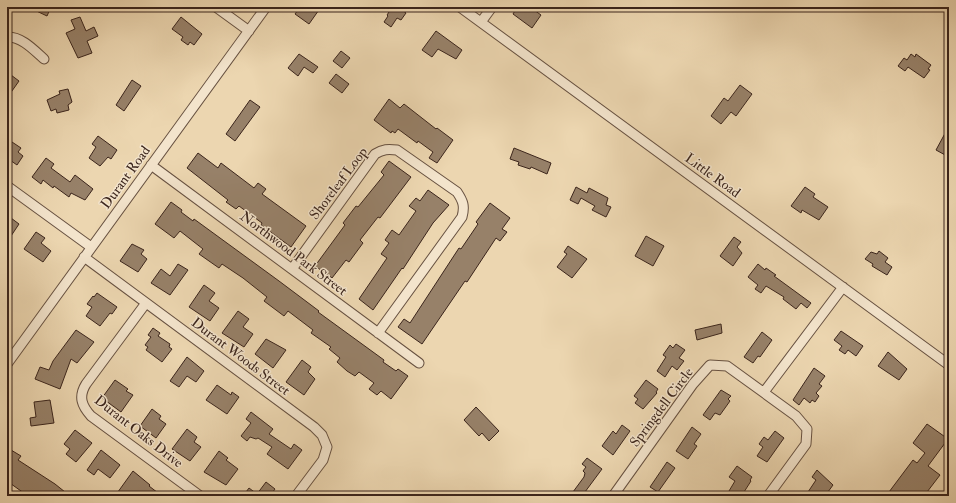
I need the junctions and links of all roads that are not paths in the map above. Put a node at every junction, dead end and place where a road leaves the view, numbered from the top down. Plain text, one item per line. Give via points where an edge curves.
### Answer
1 (216, 7) edge
2 (266, 7) edge
3 (460, 7) edge
4 (492, 7) edge
5 (481, 22) junction
6 (249, 31) junction
7 (7, 37) edge
8 (44, 59) dead end
9 (151, 165) junction
10 (7, 186) edge
11 (91, 248) junction
12 (84, 257) junction
13 (292, 269) junction
14 (843, 287) junction
15 (146, 303) junction
16 (378, 333) junction
17 (419, 363) dead end
18 (7, 364) edge
19 (949, 365) edge
20 (764, 392) junction
21 (200, 496) edge
22 (296, 496) edge
23 (613, 496) edge
24 (768, 496) edge

1 - 6 street
2 - 6 street, Durant Road
3 - 5 street, Little Road
4 - 5 street
5 - 14 street, Little Road
6 - 9 street, Durant Road
7 - 8 street via 20,40
9 - 11 street, Durant Road
9 - 13 street, Northwood Park Street
10 - 11 street
11 - 12 street, Durant Road
12 - 15 street, Durant Woods Street
12 - 18 street, Durant Road
13 - 16 street, Northwood Park Street
13 - 16 street, Shoreleaf Loop via 375,154 381,150 397,150 457,192 464,208 462,217
14 - 19 street, Little Road
14 - 20 street
15 - 21 street, Durant Oaks Drive via 86,384 81,396 83,406 92,416
15 - 22 street, Durant Woods Street via 322,435 327,447 323,460
16 - 17 street, Northwood Park Street
20 - 23 street, Springdell Circle via 727,366 710,366 693,384
20 - 24 street, Springdell Circle via 796,416 807,429 806,444

